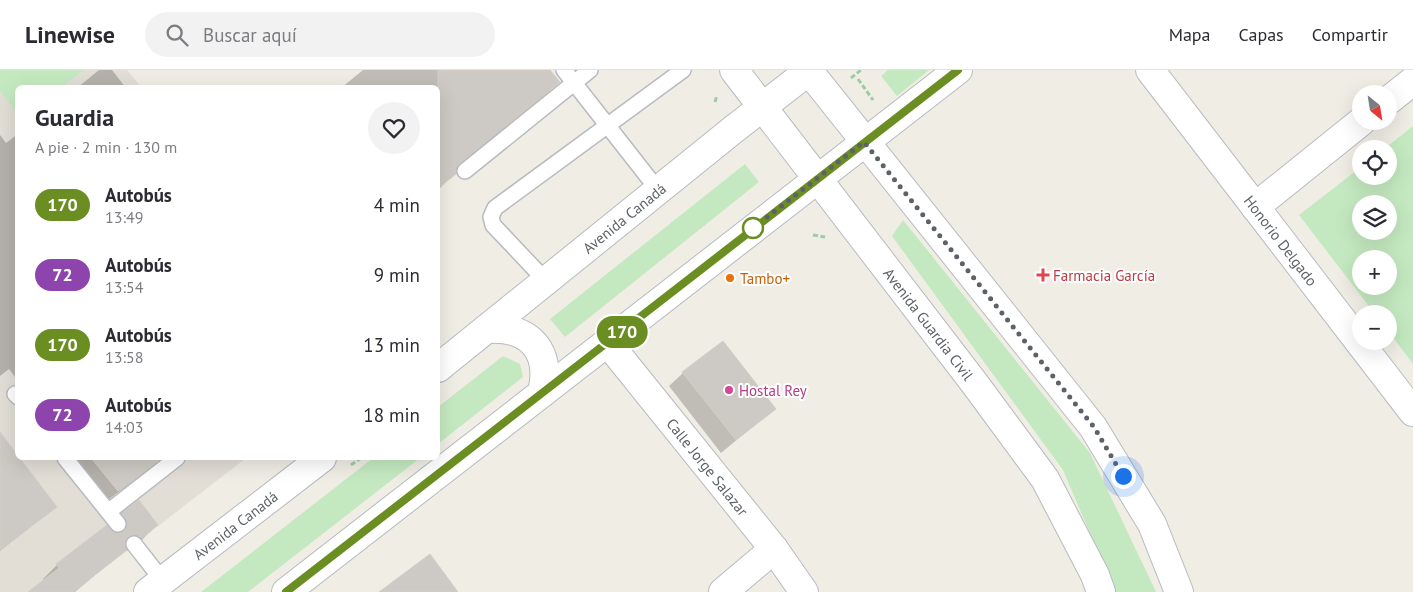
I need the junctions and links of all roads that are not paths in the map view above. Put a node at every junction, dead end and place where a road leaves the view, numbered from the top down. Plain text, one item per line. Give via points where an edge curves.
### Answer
1 (564, 70) edge
2 (590, 70) edge
3 (683, 70) edge
4 (734, 70) edge
5 (809, 70) edge
6 (958, 70) edge
7 (1150, 70) edge
8 (1413, 81) edge
9 (575, 83) junction
10 (1398, 93) edge
11 (762, 106) junction
12 (609, 126) junction
13 (1352, 129) edge
14 (864, 142) junction
15 (465, 171) dead end
16 (818, 178) junction
17 (658, 190) junction
18 (1255, 207) junction
19 (546, 281) junction
20 (488, 329) junction
21 (608, 343) junction
22 (440, 366) edge
23 (542, 393) junction
24 (1413, 412) edge
25 (67, 460) edge
26 (174, 460) edge
27 (319, 460) edge
28 (108, 512) junction
29 (118, 524) dead end
30 (134, 544) dead end
31 (774, 549) junction
32 (156, 586) edge
33 (286, 592) edge
34 (722, 592) edge
35 (804, 592) edge
36 (1101, 592) edge
37 (1179, 592) edge

1 - 9 lane
2 - 9 lane
3 - 12 lane
4 - 11 main road, Avenida Guardia Civil
5 - 11 main road, Avenida Canadá
5 - 14 main road
6 - 14 main road
7 - 18 main road, Honorio Delgado
8 - 10 main road
9 - 12 lane
9 - 15 lane
11 - 16 main road, Avenida Guardia Civil
11 - 17 main road, Avenida Canadá
12 - 17 lane
12 - 19 lane via 495,208 491,217 493,225
13 - 18 main road
14 - 16 main road
14 - 37 main road via 1094,427 1152,524
16 - 21 main road
16 - 36 main road, Avenida Guardia Civil via 1044,479
17 - 19 main road, Avenida Canadá
18 - 24 main road, Honorio Delgado
19 - 20 main road, Avenida Canadá
20 - 22 main road, Avenida Canadá
20 - 23 main road via 521,332 535,343 543,358 546,376
21 - 23 main road
21 - 31 main road, Calle Jorge Salazar
23 - 33 main road
25 - 28 lane
26 - 28 lane
27 - 32 main road, Avenida Canadá
28 - 29 lane
30 - 32 lane
31 - 34 main road
31 - 35 main road, Calle Jorge Salazar

